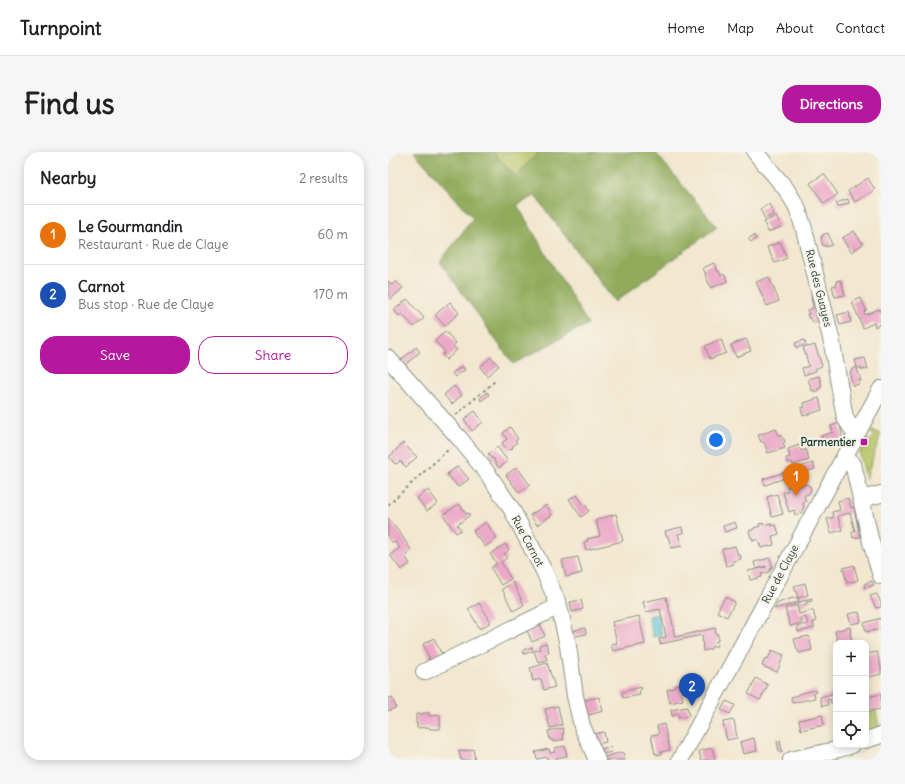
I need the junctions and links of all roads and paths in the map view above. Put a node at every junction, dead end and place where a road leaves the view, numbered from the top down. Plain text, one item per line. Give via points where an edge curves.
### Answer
1 (755, 152) edge
2 (388, 358) edge
3 (495, 381) dead end
4 (881, 389) edge
5 (446, 424) junction
6 (856, 435) junction
7 (460, 439) junction
8 (844, 458) junction
9 (881, 494) edge
10 (861, 499) junction
11 (388, 505) edge
12 (881, 576) edge
13 (559, 606) junction
14 (424, 672) dead end
15 (881, 735) edge
16 (869, 739) edge
17 (844, 748) edge
18 (597, 760) edge
19 (680, 760) edge
20 (791, 760) edge

1 - 6 street, Rue des Guayes via 786,189 804,229 831,338 845,418
2 - 5 street, Rue Carnot
3 - 5 path
4 - 6 street, Rue de Claye
5 - 7 street, Rue Carnot
6 - 8 street, Rue de Claye
7 - 11 path
7 - 13 street, Rue Carnot via 511,508
8 - 10 street via 852,464
8 - 19 street, Rue de Claye
9 - 10 street
10 - 12 street
13 - 14 street
13 - 18 street, Rue Carnot via 582,726
15 - 16 street
17 - 20 street

